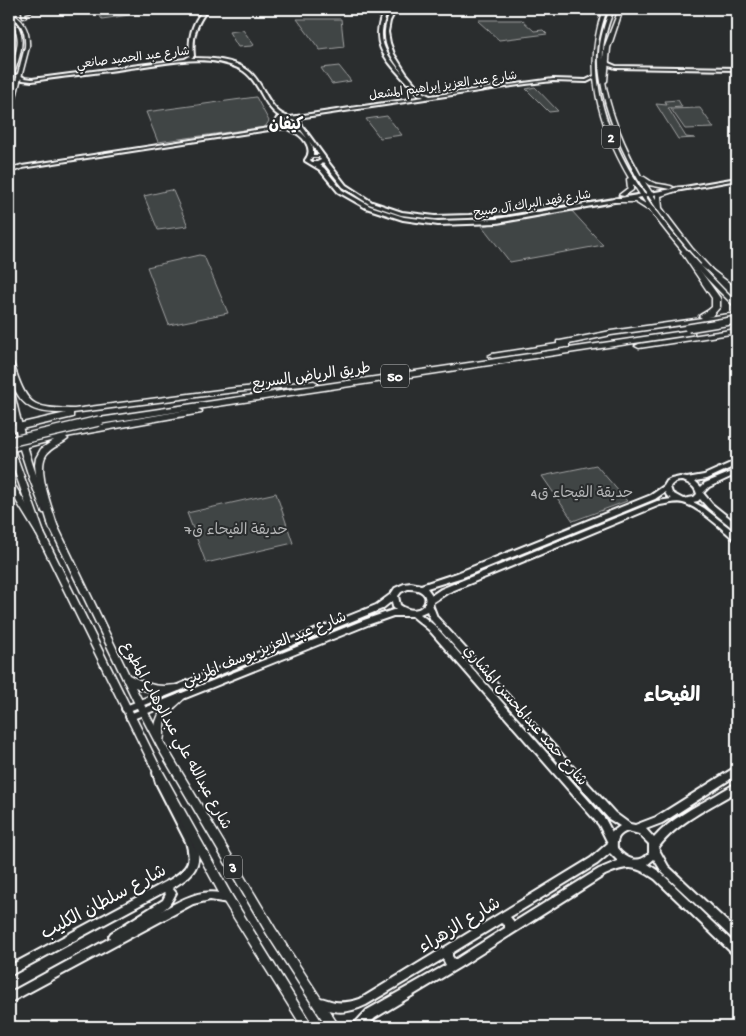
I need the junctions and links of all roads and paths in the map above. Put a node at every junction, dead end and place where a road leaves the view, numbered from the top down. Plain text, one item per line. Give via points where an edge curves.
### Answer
1 (13, 9) edge
2 (37, 9) edge
3 (42, 9) edge
4 (208, 9) edge
5 (387, 9) edge
6 (394, 9) edge
7 (605, 9) edge
8 (612, 9) edge
9 (621, 9) edge
10 (9, 13) edge
11 (384, 14) junction
12 (390, 14) junction
13 (24, 17) junction
14 (9, 19) edge
15 (381, 21) junction
16 (387, 21) junction
17 (599, 28) junction
18 (27, 30) junction
19 (602, 43) junction
20 (381, 45) junction
21 (387, 45) junction
22 (19, 49) junction
23 (193, 54) junction
24 (605, 56) junction
25 (393, 57) junction
26 (386, 58) junction
27 (187, 59) junction
28 (198, 59) junction
29 (179, 61) junction
30 (207, 61) junction
31 (22, 64) junction
32 (650, 69) junction
33 (737, 70) edge
34 (604, 72) junction
35 (406, 73) junction
36 (400, 74) junction
37 (18, 75) junction
38 (596, 78) junction
39 (28, 81) junction
40 (604, 81) junction
41 (9, 82) edge
42 (576, 82) junction
43 (597, 87) junction
44 (15, 88) junction
45 (444, 96) junction
46 (428, 97) junction
47 (415, 98) junction
48 (400, 103) junction
49 (366, 108) junction
50 (602, 108) junction
51 (9, 116) edge
52 (286, 118) junction
53 (292, 118) junction
54 (277, 123) junction
55 (300, 123) junction
56 (615, 124) junction
57 (287, 128) junction
58 (205, 138) junction
59 (310, 156) junction
60 (70, 158) junction
61 (323, 159) junction
62 (315, 164) junction
63 (633, 165) junction
64 (21, 168) joint
65 (626, 168) junction
66 (9, 169) edge
67 (737, 177) edge
68 (715, 181) junction
69 (670, 187) junction
70 (680, 188) junction
71 (645, 193) junction
72 (622, 194) junction
73 (615, 200) junction
74 (361, 201) junction
75 (566, 206) junction
76 (661, 211) junction
77 (661, 223) junction
78 (684, 252) junction
79 (703, 265) junction
80 (737, 292) edge
81 (737, 298) edge
82 (737, 306) edge
83 (737, 314) edge
84 (719, 317) junction
85 (737, 320) edge
86 (674, 324) junction
87 (736, 329) edge
88 (689, 330) junction
89 (533, 353) junction
90 (9, 363) edge
91 (326, 382) junction
92 (9, 384) edge
93 (129, 404) junction
94 (46, 419) junction
95 (98, 422) junction
96 (19, 426) junction
97 (9, 429) edge
98 (9, 436) edge
99 (52, 438) junction
100 (23, 445) junction
101 (9, 447) edge
102 (737, 464) edge
103 (737, 472) edge
104 (686, 480) junction
105 (9, 484) edge
106 (667, 487) junction
107 (700, 493) junction
108 (653, 498) junction
109 (682, 500) junction
110 (659, 504) junction
111 (710, 506) junction
112 (702, 510) junction
113 (608, 515) junction
114 (596, 520) junction
115 (614, 522) junction
116 (604, 526) junction
117 (737, 528) edge
118 (54, 529) junction
119 (40, 533) junction
120 (737, 538) edge
121 (420, 588) junction
122 (394, 596) junction
123 (430, 602) junction
124 (412, 613) junction
125 (434, 618) junction
126 (425, 621) junction
127 (326, 628) junction
128 (333, 636) junction
129 (252, 658) junction
130 (257, 666) junction
131 (123, 671) junction
132 (481, 671) junction
133 (473, 676) junction
134 (491, 682) junction
135 (482, 686) junction
136 (180, 692) junction
137 (141, 708) junction
138 (128, 713) junction
139 (161, 745) junction
140 (155, 766) junction
141 (737, 771) edge
142 (737, 787) edge
143 (605, 808) junction
144 (596, 815) junction
145 (659, 820) junction
146 (633, 828) junction
147 (668, 829) junction
148 (612, 843) junction
149 (654, 848) junction
150 (632, 864) junction
151 (665, 868) junction
152 (658, 876) junction
153 (164, 888) junction
154 (228, 898) junction
155 (517, 908) junction
156 (500, 918) junction
157 (527, 920) junction
158 (726, 926) junction
159 (510, 931) junction
160 (720, 935) junction
161 (737, 937) edge
162 (447, 950) junction
163 (737, 952) edge
164 (81, 959) junction
165 (457, 964) junction
166 (9, 970) edge
167 (9, 998) edge
168 (370, 998) junction
169 (317, 1002) junction
170 (378, 1010) junction
171 (308, 1027) edge
172 (333, 1027) edge
173 (359, 1027) edge

1 - 13 main road
2 - 3 street
2 - 13 main road via 24,11
4 - 23 street via 191,32
5 - 11 street
6 - 12 street
7 - 17 main road, 2
8 - 19 main road, 2
9 - 24 highway
10 - 18 main road
11 - 12 street
11 - 15 street
12 - 16 street
13 - 18 main road
14 - 22 main road via 18,27
15 - 16 street
15 - 20 street
16 - 21 street
17 - 19 main road via 602,28
17 - 38 main road, 2 via 595,47
18 - 31 main road
19 - 40 main road, 2
20 - 21 street
20 - 26 street
21 - 25 street
22 - 31 main road via 23,50
22 - 41 main road
23 - 27 street
23 - 28 street
24 - 32 street via 607,64 612,67
24 - 34 highway
25 - 26 street
25 - 35 street
26 - 36 street
27 - 28 street, شارع عبد الحميد صانعي
27 - 29 street, شارع عبد الحميد صانعي
28 - 30 street, شارع عبد الحميد صانعي
29 - 30 street, شارع عبد الحميد صانعي
29 - 39 street, شارع عبد الحميد صانعي
30 - 52 street, شارع عبد الحميد صانعي via 232,64 250,72 278,113
30 - 54 street, شارع عبد الحميد صانعي via 230,66 246,74 256,85
31 - 37 main road
32 - 33 street
32 - 34 street
34 - 40 highway
35 - 36 street
35 - 46 street via 420,93
36 - 47 street via 418,95
37 - 39 street
37 - 44 main road
38 - 42 street, شارع عبد العزيز إبراهيم المشعل
38 - 43 main road, 2
39 - 44 street, شارع عبد الحميد صانعي
40 - 56 main road, 2
42 - 43 street, شارع عبد العزيز إبراهيم المشعل
42 - 45 street, شارع عبد العزيز إبراهيم المشعل via 542,82
43 - 50 main road, 2
44 - 51 main road
45 - 46 street, شارع عبد العزيز إبراهيم المشعل
45 - 48 street, شارع عبد العزيز إبراهيم المشعل
46 - 47 street, شارع عبد العزيز إبراهيم المشعل
47 - 48 street, شارع عبد العزيز إبراهيم المشعل
48 - 49 street, شارع عبد العزيز إبراهيم المشعل
49 - 53 street, شارع عبد العزيز إبراهيم المشعل
49 - 55 street, شارع عبد العزيز إبراهيم المشعل via 308,117
50 - 56 main road via 609,124
50 - 65 main road, 2
52 - 53 street, شارع عبد العزيز إبراهيم المشعل
52 - 54 street, شارع عبد العزيز إبراهيم المشعل
53 - 55 street
54 - 57 street
54 - 58 street
55 - 57 street, شارع عبد العزيز إبراهيم المشعل
55 - 61 street, شارع فهد البراك آل صبيح
56 - 63 main road, 2
57 - 58 street
57 - 59 street via 300,132 312,152
58 - 60 street
59 - 61 street
59 - 62 street, شارع فهد البراك آل صبيح via 307,161
60 - 64 street
60 - 66 street
61 - 62 street
61 - 74 street, شارع فهد البراك آل صبيح via 342,186
62 - 74 street, شارع فهد البراك آل صبيح via 337,188
63 - 69 main road via 648,182
63 - 71 main road, 2
64 - 66 main road
65 - 71 main road, 2
65 - 72 main road via 632,187
67 - 68 street
68 - 69 street
68 - 70 street
69 - 71 street
70 - 71 street
70 - 76 main road via 658,195
71 - 72 street, شارع فهد البراك آل صبيح
71 - 73 street, شارع فهد البراك آل صبيح
71 - 76 main road, 2
71 - 77 main road, 2
72 - 75 street, شارع فهد البراك آل صبيح
73 - 75 street, شارع فهد البراك آل صبيح
73 - 77 main road via 639,201
74 - 75 street, شارع فهد البراك آل صبيح via 374,209 445,221 497,221
76 - 79 main road, 2
77 - 78 main road, 2
78 - 82 main road, 2
78 - 86 highway via 717,303 709,314
79 - 80 highway
79 - 81 main road, 2
83 - 84 highway
84 - 86 highway
84 - 87 highway via 729,319
85 - 88 highway, طريق الرياض السريع / 50, bridge
86 - 89 highway via 580,339
87 - 88 highway, طريق الرياض السريع / 50
87 - 89 highway via 600,351
88 - 89 highway, طريق الرياض السريع / 50
89 - 91 highway, طريق الرياض السريع / 50
89 - 95 highway, طريق الرياض السريع / 50 via 318,388 243,404
90 - 93 highway via 19,395 38,408 74,411
91 - 93 highway
91 - 95 highway, طريق الرياض السريع / 50
92 - 96 main road, شارع عبدالله علي عبدالوهاب المطوع / 3
93 - 94 highway
94 - 96 highway
94 - 99 highway via 36,429 41,436
95 - 98 highway, طريق الرياض السريع / 50
95 - 99 highway
95 - 101 highway, طريق الرياض السريع / 50, bridge
95 - 118 highway via 52,444 40,459 39,473
96 - 97 highway
96 - 100 main road, شارع عبدالله علي عبدالوهاب المطوع / 3
99 - 100 highway
100 - 101 highway
100 - 118 main road, شارع عبدالله علي عبدالوهاب المطوع / 3 via 35,486
101 - 119 main road, شارع عبدالله علي عبدالوهاب المطوع / 3
102 - 104 street
103 - 107 street via 707,485
104 - 106 street via 672,481
104 - 107 street via 696,484
105 - 119 highway
106 - 108 street
106 - 109 street via 669,494
107 - 109 street via 694,500
107 - 111 street
108 - 110 street via 660,500
108 - 113 street
109 - 110 street
109 - 112 street
110 - 115 street
111 - 112 street via 704,506
111 - 117 street
112 - 120 street
113 - 114 street
113 - 115 street
114 - 116 street via 603,521
114 - 121 street
115 - 116 street
116 - 123 street via 444,591
118 - 131 main road, شارع عبدالله علي عبدالوهاب المطوع / 3
119 - 138 main road, شارع عبدالله علي عبدالوهاب المطوع / 3
121 - 122 street via 407,586
121 - 123 street via 428,593
122 - 124 street via 397,607
122 - 127 street, شارع عبد العزيز يوسف المزيني via 379,607
123 - 124 street via 425,610
123 - 125 street, شارع حمد عبدالمحسن المشاري
124 - 126 street, شارع حمد عبدالمحسن المشاري
124 - 128 street, شارع عبد العزيز يوسف المزيني via 384,616
125 - 126 street
125 - 132 street, شارع حمد عبدالمحسن المشاري
126 - 133 street, شارع حمد عبدالمحسن المشاري
127 - 128 street via 334,630
127 - 129 street, شارع عبد العزيز يوسف المزيني
128 - 130 street, شارع عبد العزيز يوسف المزيني
129 - 130 street via 249,664
129 - 136 street, شارع عبد العزيز يوسف المزيني
130 - 136 street, شارع عبد العزيز يوسف المزيني
131 - 136 main road via 145,688
131 - 137 main road, شارع عبدالله علي عبدالوهاب المطوع / 3
132 - 133 street via 480,676
132 - 134 street, شارع حمد عبدالمحسن المشاري
133 - 135 street, شارع حمد عبدالمحسن المشاري
134 - 135 street
134 - 143 street, شارع حمد عبدالمحسن المشاري
135 - 144 street, شارع حمد عبدالمحسن المشاري
136 - 137 street, شارع عبد العزيز يوسف المزيني
136 - 139 main road via 161,718 158,727
137 - 138 street, شارع عبد العزيز يوسف المزيني
137 - 139 main road, شارع عبدالله علي عبدالوهاب المطوع / 3
138 - 140 main road, شارع عبدالله علي عبدالوهاب المطوع / 3
139 - 169 main road, شارع عبدالله علي عبدالوهاب المطوع / 3
140 - 153 street, شارع سلطان الكليب via 159,785 194,853 192,867
140 - 154 main road, شارع عبدالله علي عبدالوهاب المطوع / 3
141 - 145 street
142 - 147 street
143 - 144 street via 605,816
143 - 146 street, شارع حمد عبدالمحسن المشاري
144 - 148 street, شارع حمد عبدالمحسن المشاري
145 - 146 street
145 - 147 street via 659,828
146 - 148 street via 616,832
146 - 149 street via 647,834
147 - 149 street
148 - 150 street via 616,854
148 - 155 street, شارع الزهراء via 594,861
149 - 150 street via 650,859
149 - 151 street
150 - 152 street via 647,868
150 - 157 street, شارع الزهراء via 602,872
151 - 152 street via 658,870
151 - 158 street
152 - 160 street
153 - 164 street via 171,893 166,903
153 - 166 street, شارع سلطان الكليب
154 - 164 street via 204,895 191,900
154 - 171 main road, شارع عبدالله علي عبدالوهاب المطوع / 3
155 - 156 street, شارع الزهراء
155 - 157 street via 519,916
156 - 159 street via 508,920
156 - 162 street, شارع الزهراء
157 - 159 street, شارع الزهراء
158 - 160 street via 720,927
158 - 161 street
159 - 165 street, شارع الزهراء
160 - 163 street
162 - 165 street via 447,958
162 - 168 street, شارع الزهراء
164 - 167 street
165 - 170 street, شارع الزهراء
168 - 169 street, شارع الزهراء via 344,1008
168 - 170 street via 372,1008
169 - 172 main road, شارع عبدالله علي عبدالوهاب المطوع / 3
170 - 173 street, شارع الزهراء

